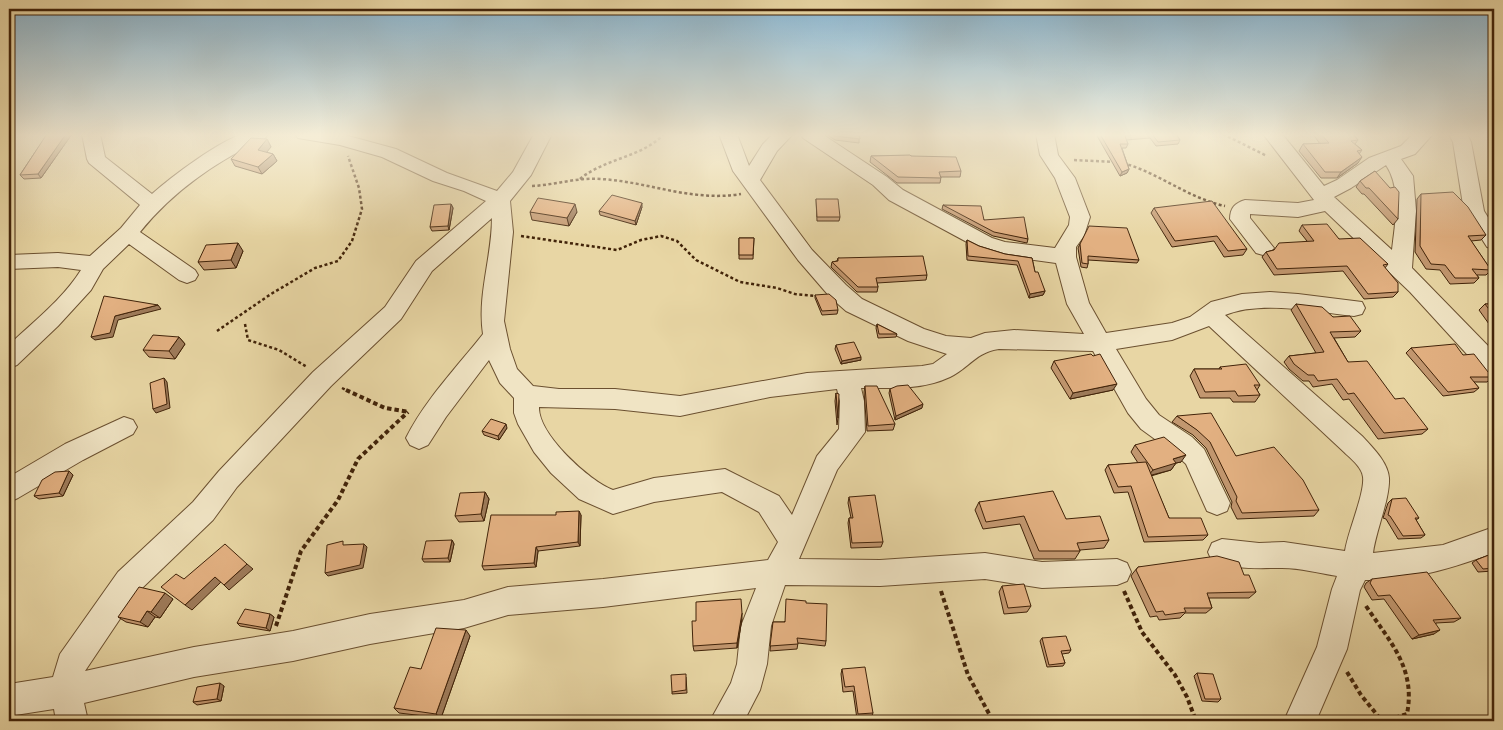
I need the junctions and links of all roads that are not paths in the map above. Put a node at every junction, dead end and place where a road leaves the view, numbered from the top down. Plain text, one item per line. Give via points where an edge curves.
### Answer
1 (107, 168) edge
2 (197, 168) edge
3 (422, 168) edge
4 (525, 168) edge
5 (741, 168) edge
6 (762, 168) edge
7 (859, 168) edge
8 (1060, 168) edge
9 (1300, 168) edge
10 (1367, 168) edge
11 (1398, 168) edge
12 (1467, 168) edge
13 (755, 185) junction
14 (505, 195) junction
15 (1325, 199) junction
16 (152, 204) junction
17 (128, 233) junction
18 (1494, 242) edge
19 (1263, 248) dead end
20 (1065, 258) junction
21 (9, 262) edge
22 (94, 264) junction
23 (1401, 271) junction
24 (187, 275) dead end
25 (1354, 308) dead end
26 (1210, 314) junction
27 (495, 336) junction
28 (1100, 342) junction
29 (972, 347) junction
30 (9, 359) edge
31 (1494, 366) edge
32 (847, 379) junction
33 (526, 396) junction
34 (124, 427) dead end
35 (419, 438) dead end
36 (9, 490) edge
37 (1218, 503) dead end
38 (1494, 540) edge
39 (794, 542) junction
40 (1222, 552) dead end
41 (776, 572) junction
42 (1117, 572) road end
43 (1353, 573) junction
44 (66, 691) junction
45 (9, 700) edge
46 (72, 721) edge
47 (726, 721) edge
48 (1300, 721) edge

1 - 16 street
2 - 16 street
3 - 14 street via 440,177
4 - 14 street
5 - 13 street
6 - 13 street
7 - 20 street via 896,195 985,243
8 - 20 street via 1080,217 1074,236 1066,246
9 - 15 street
10 - 15 street
11 - 23 street via 1403,176 1406,211
12 - 18 street via 1474,211
13 - 29 street via 804,255 854,305 916,335 945,345
14 - 27 street via 504,232 495,287
14 - 44 street via 424,266 393,313 322,378 228,479 203,512 128,582 71,665
15 - 19 street via 1298,210 1245,206 1240,212 1240,219
15 - 23 street
16 - 17 street
17 - 22 street
17 - 24 street
20 - 28 street via 1078,304
21 - 22 street via 58,260
22 - 30 street via 83,284
23 - 31 street
25 - 26 street via 1264,301 1226,306
26 - 28 street via 1196,324 1169,333
26 - 43 street via 1368,460 1376,476 1375,489
27 - 33 street via 507,374
27 - 35 street
28 - 29 street via 1021,340 985,342
28 - 37 street via 1137,406 1150,422 1195,457
29 - 32 street via 956,362 936,373
32 - 33 street via 760,389 667,407 614,399 566,400
32 - 39 street via 852,401 852,432 826,464
33 - 39 street via 526,413 532,427 547,449 586,490 612,502 654,490 725,480 769,504
34 - 36 street
38 - 43 street via 1443,558
39 - 41 street
40 - 43 street via 1284,555
41 - 42 street via 880,573 985,566 1042,575
41 - 44 street via 508,601 464,614 194,662
41 - 47 street via 756,626 752,664 744,690
43 - 48 street via 1332,649
44 - 45 street
44 - 46 street

